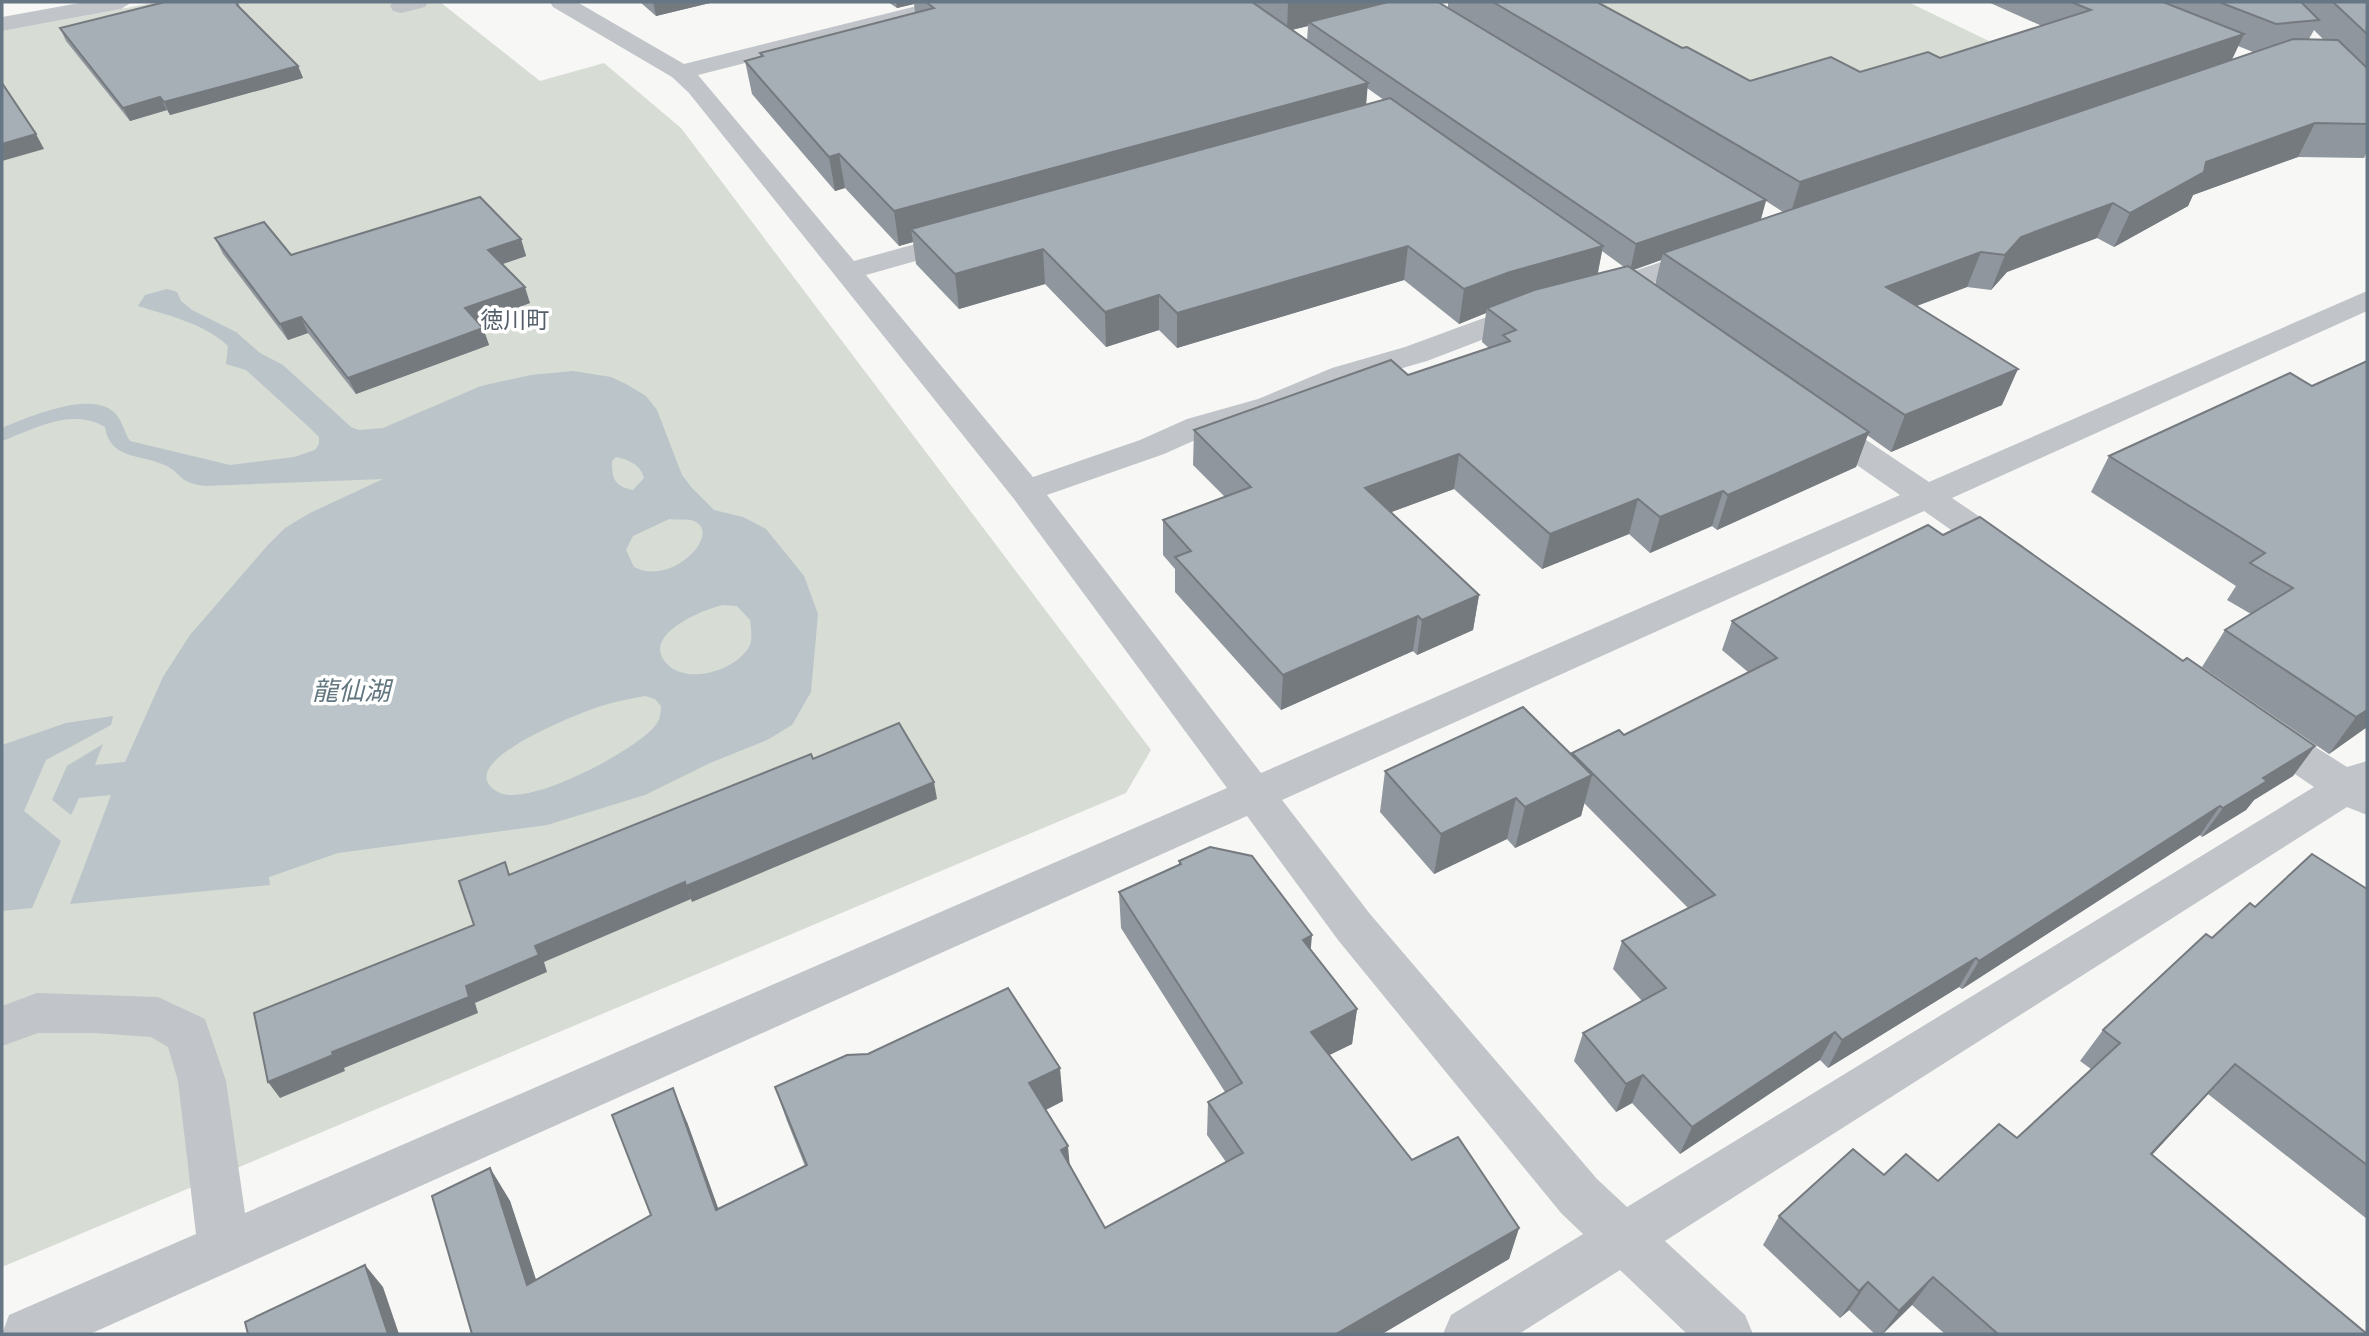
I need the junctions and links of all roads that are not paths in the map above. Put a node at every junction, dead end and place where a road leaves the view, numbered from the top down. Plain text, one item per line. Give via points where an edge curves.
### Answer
1 (121, 2) edge
2 (561, 2) edge
3 (960, 2) edge
4 (2, 24) edge
5 (681, 72) junction
6 (996, 230) edge
7 (1736, 246) edge
8 (1592, 261) edge
9 (850, 271) junction
10 (1637, 293) junction
11 (2367, 300) edge
12 (1795, 406) edge
13 (1026, 491) junction
14 (1927, 496) junction
15 (2042, 577) edge
16 (2232, 712) edge
17 (2361, 787) edge
18 (1255, 793) junction
19 (2, 1026) edge
20 (1625, 1240) junction
21 (224, 1250) junction
22 (28, 1334) edge
23 (1470, 1334) edge
24 (1726, 1334) edge

1 - 4 street
2 - 5 street
3 - 5 street
5 - 9 street
6 - 9 street
7 - 10 street
8 - 10 street
9 - 13 street
10 - 13 street via 1516,315
11 - 14 street
12 - 14 street
13 - 18 street
14 - 15 street
14 - 18 street
16 - 17 street via 2300,760
17 - 20 street
18 - 20 street via 1362,937 1579,1196
18 - 21 street
19 - 21 street via 37,1013 95,1013 158,1017 188,1034 202,1081
20 - 23 street
20 - 24 street
21 - 22 street

